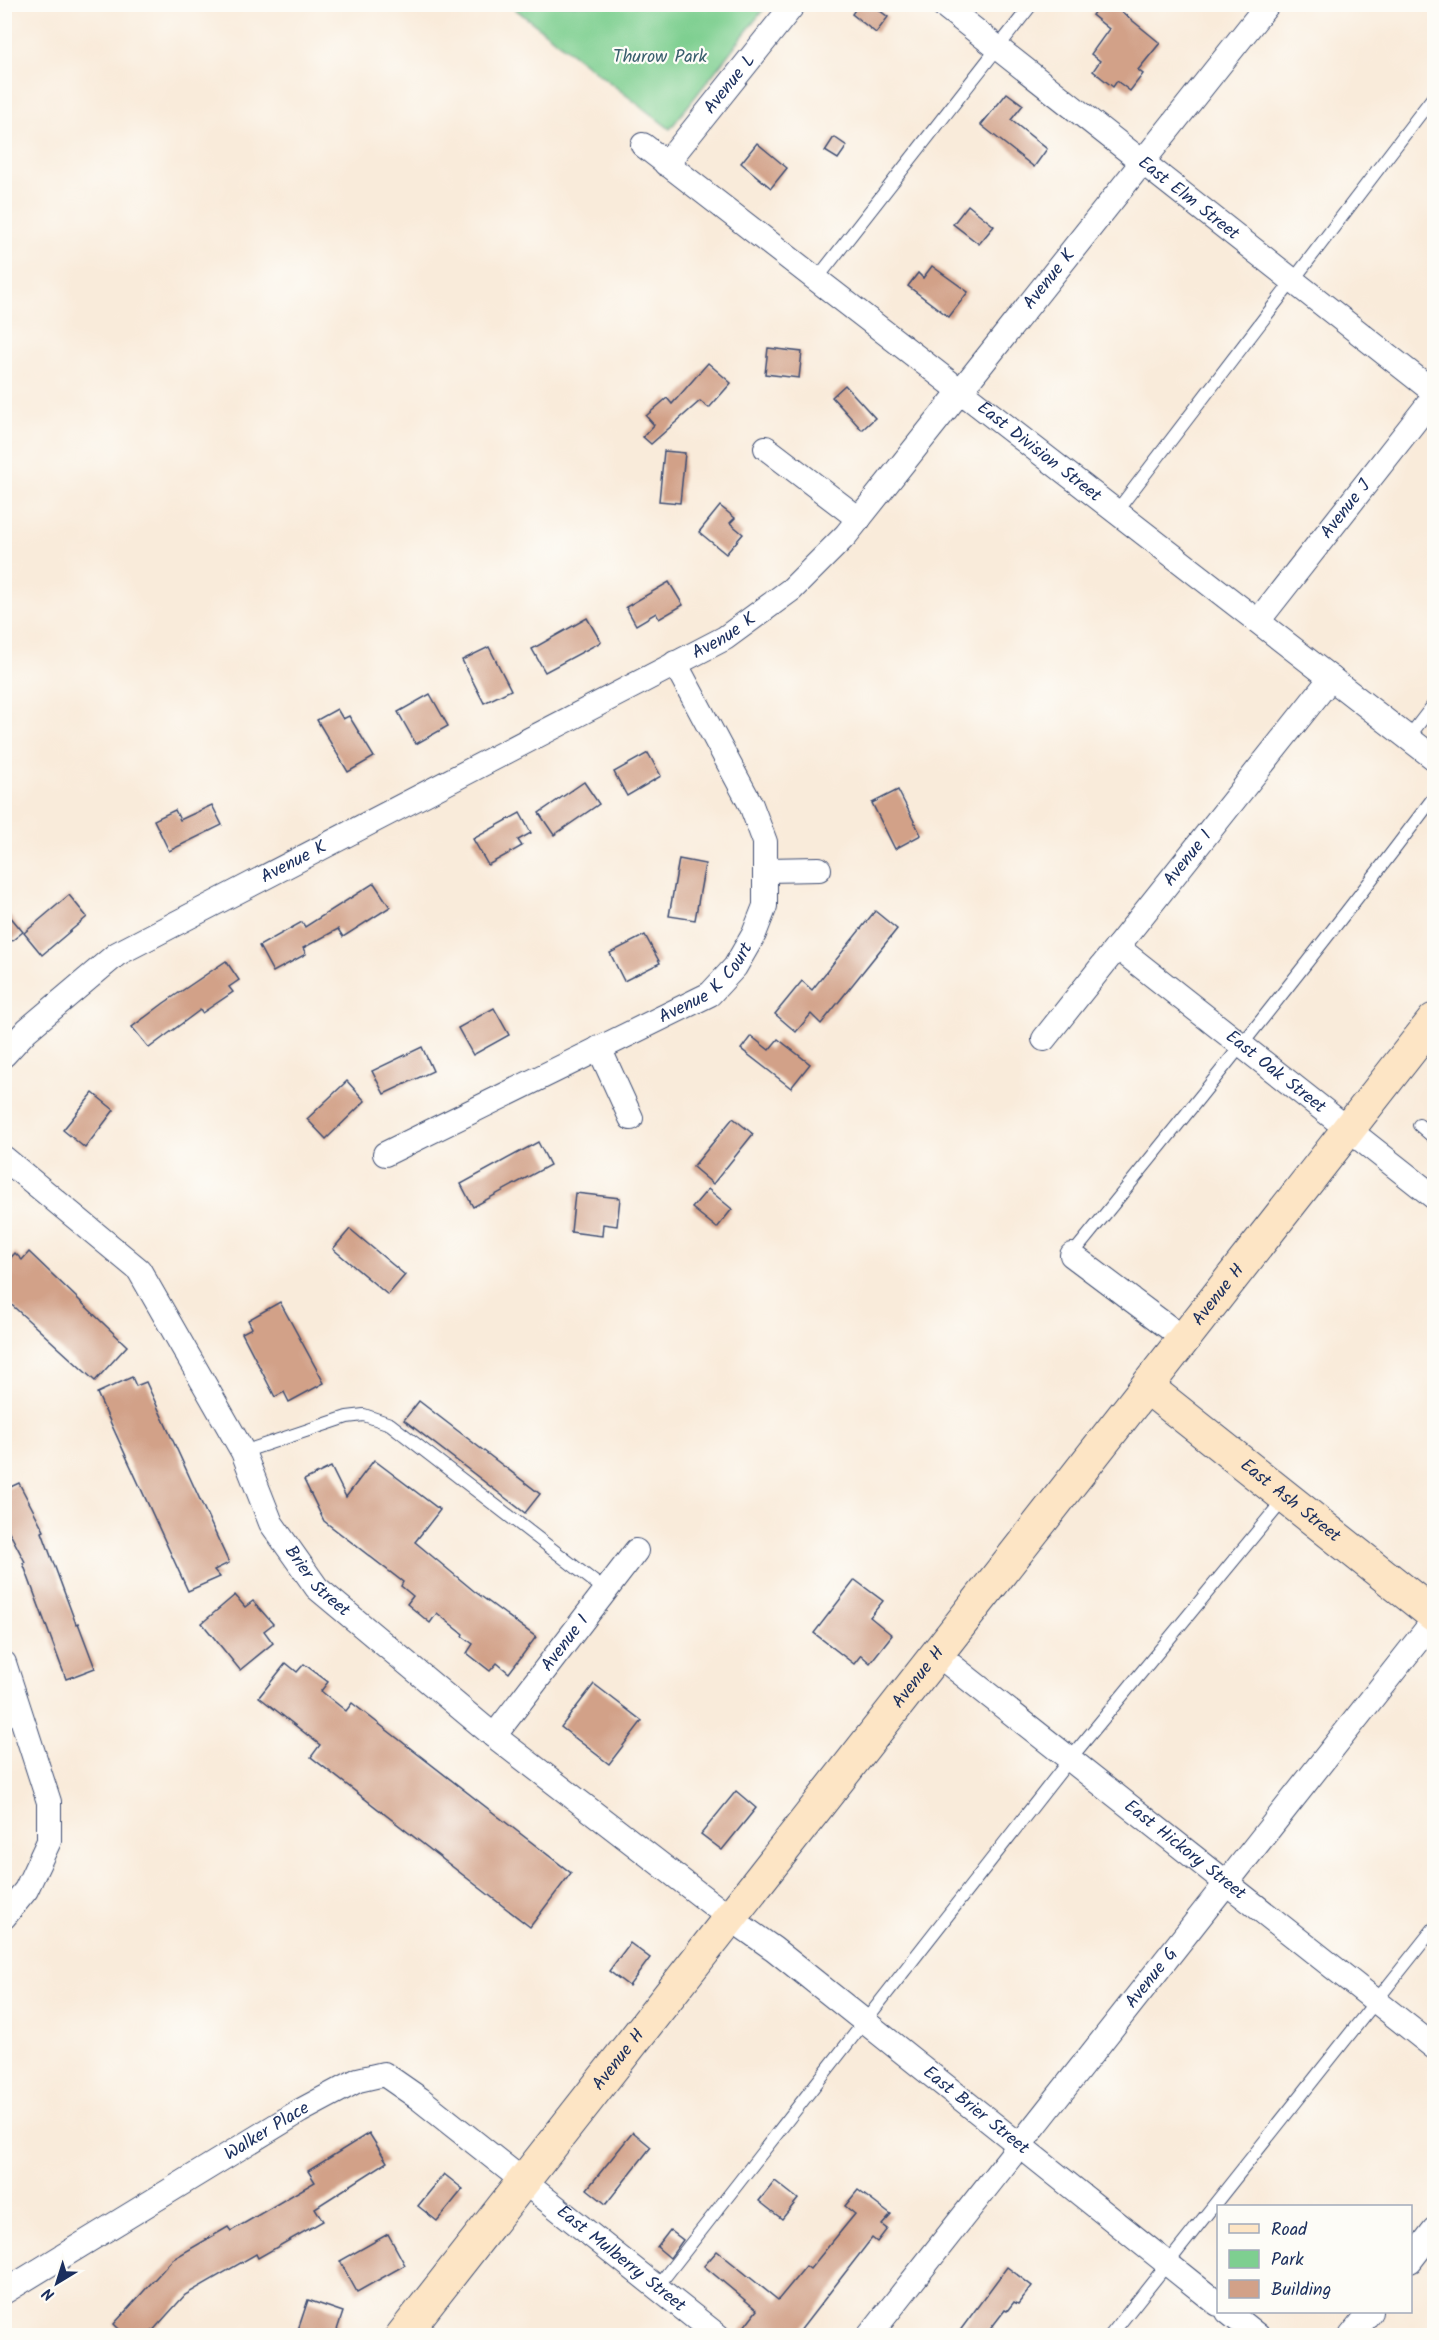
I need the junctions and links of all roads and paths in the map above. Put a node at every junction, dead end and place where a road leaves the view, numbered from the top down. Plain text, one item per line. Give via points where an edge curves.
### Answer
1 (794, 4) edge
2 (942, 4) edge
3 (1032, 4) edge
4 (1268, 4) edge
5 (997, 48) junction
6 (1434, 96) edge
7 (643, 146) dead end
8 (1143, 163) junction
9 (666, 164) junction
10 (816, 280) junction
11 (1292, 280) junction
12 (961, 391) junction
13 (1434, 392) edge
14 (1434, 397) edge
15 (766, 448) dead end
16 (1116, 512) junction
17 (859, 519) junction
18 (1258, 621) junction
19 (675, 663) junction
20 (1331, 678) junction
21 (1434, 704) edge
22 (1408, 738) junction
23 (1434, 758) edge
24 (1434, 797) edge
25 (819, 869) dead end
26 (766, 870) junction
27 (1117, 947) junction
28 (1434, 1020) edge
29 (1044, 1039) dead end
30 (1243, 1046) junction
31 (599, 1048) junction
32 (4, 1055) edge
33 (631, 1118) dead end
34 (1419, 1125) dead end
35 (1349, 1129) junction
36 (1434, 1138) edge
37 (385, 1154) dead end
38 (4, 1158) edge
39 (1434, 1197) edge
40 (1072, 1255) joint
41 (1184, 1339) junction
42 (1146, 1387) junction
43 (243, 1452) junction
44 (1285, 1497) junction
45 (636, 1551) dead end
46 (605, 1590) junction
47 (1434, 1617) edge
48 (937, 1654) junction
49 (4, 1663) edge
50 (494, 1736) junction
51 (1070, 1759) junction
52 (1227, 1883) junction
53 (4, 1917) edge
54 (730, 1918) junction
55 (1434, 1928) edge
56 (1377, 2001) junction
57 (865, 2022) junction
58 (1434, 2047) edge
59 (1019, 2145) junction
60 (523, 2181) junction
61 (1434, 2230) edge
62 (1412, 2258) edge
63 (1167, 2264) junction
64 (657, 2287) junction
65 (4, 2292) edge
66 (1217, 2303) edge
67 (1229, 2313) edge
68 (1369, 2313) edge
69 (402, 2336) edge
70 (718, 2336) edge
71 (869, 2336) edge
72 (1110, 2336) edge
73 (1258, 2336) edge
74 (1352, 2336) edge

1 - 9 street, Avenue L
2 - 5 street, East Elm Street
3 - 5 lane
4 - 8 street, Avenue K
5 - 8 street, East Elm Street
5 - 10 lane
6 - 11 lane
7 - 9 street, East Division Street
8 - 11 street, East Elm Street
8 - 12 street, Avenue K
9 - 10 street, East Division Street
10 - 12 street, East Division Street
11 - 13 street, East Elm Street
11 - 16 lane
12 - 16 street, East Division Street
12 - 17 street, Avenue K
14 - 18 street, Avenue J
15 - 17 street
16 - 18 street, East Division Street
17 - 19 street, Avenue K via 792,589 725,638
18 - 20 street, East Division Street
19 - 26 street, Avenue K Court via 751,805 765,842
19 - 32 street, Avenue K via 117,954 27,1030
20 - 22 street, East Division Street
20 - 27 street, Avenue I
21 - 22 lane
22 - 23 street, East Division Street
24 - 30 lane
25 - 26 street
26 - 31 street, Avenue K Court via 765,906 754,934 735,967 710,994
27 - 29 street, Avenue I
27 - 30 street, East Oak Street
28 - 35 street, Avenue H
30 - 35 street, East Oak Street
30 - 40 lane
31 - 33 street
31 - 37 street, Avenue K Court
34 - 36 lane
35 - 39 street, East Oak Street
35 - 41 street, Avenue H
38 - 43 street, Brier Street via 139,1270
40 - 41 street
41 - 42 street, Avenue H
42 - 44 street, East Ash Street
42 - 48 street, Avenue H
43 - 46 lane via 347,1417 364,1415 390,1424
43 - 50 street, Brier Street via 271,1523 317,1588
44 - 47 street, East Ash Street
44 - 51 lane
45 - 46 street, Avenue I
46 - 50 street, Avenue I
47 - 52 street, Avenue G
48 - 51 street, East Hickory Street
48 - 54 street, Avenue H
49 - 53 street via 49,1802 49,1841 26,1890
50 - 54 street, Brier Street
51 - 52 street, East Hickory Street
51 - 57 lane
52 - 56 street, East Hickory Street
52 - 59 street, Avenue G
54 - 57 street, East Brier Street
54 - 60 street, Avenue H
55 - 56 lane
56 - 58 street, East Hickory Street
56 - 63 lane
57 - 59 street, East Brier Street
57 - 64 lane
59 - 63 street, East Brier Street
59 - 71 street, Avenue G
60 - 64 street, East Mulberry Street
60 - 65 street, Walker Place via 384,2074 358,2080 300,2111
60 - 69 street, Avenue H
61 - 62 street
63 - 66 street, East Brier Street
63 - 72 lane
64 - 70 street, East Mulberry Street
67 - 73 street
68 - 74 street

